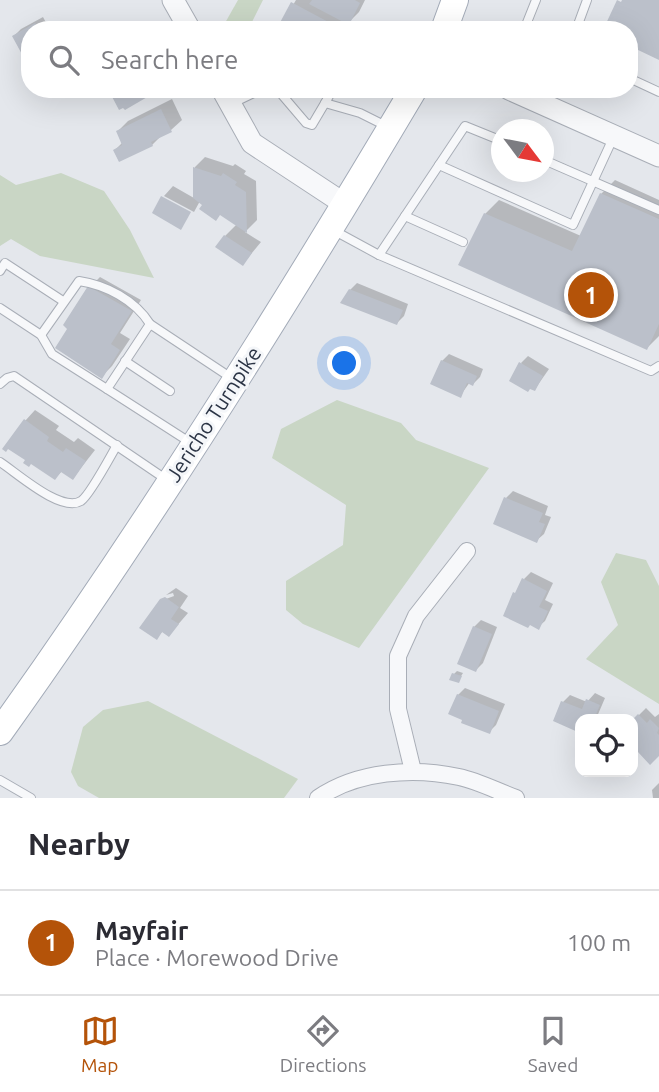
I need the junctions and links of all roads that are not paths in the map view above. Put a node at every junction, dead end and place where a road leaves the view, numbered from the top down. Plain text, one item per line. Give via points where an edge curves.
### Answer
1 (173, 0) edge
2 (455, 0) edge
3 (536, 0) edge
4 (587, 0) edge
5 (185, 21) edge
6 (447, 21) edge
7 (528, 21) edge
8 (579, 21) edge
9 (638, 82) edge
10 (659, 92) edge
11 (228, 98) edge
12 (285, 98) edge
13 (328, 98) edge
14 (409, 98) edge
15 (529, 98) edge
16 (325, 103) junction
17 (391, 128) junction
18 (491, 136) edge
19 (614, 136) junction
20 (659, 156) edge
21 (554, 164) edge
22 (439, 165) junction
23 (593, 181) junction
24 (346, 205) junction
25 (659, 210) edge
26 (405, 216) junction
27 (330, 229) junction
28 (463, 242) dead end
29 (379, 255) junction
30 (0, 271) edge
31 (63, 301) junction
32 (0, 308) edge
33 (150, 324) junction
34 (41, 335) junction
35 (125, 361) junction
36 (659, 366) edge
37 (235, 381) junction
38 (0, 384) edge
39 (107, 388) junction
40 (170, 391) dead end
41 (117, 445) junction
42 (194, 445) junction
43 (0, 462) edge
44 (170, 481) junction
45 (467, 551) dead end
46 (0, 732) edge
47 (413, 771) junction
48 (0, 780) edge
49 (31, 798) edge
50 (318, 798) edge
51 (516, 798) edge

1 - 5 street
2 - 6 main road
3 - 7 lane
4 - 8 lane
9 - 10 lane
11 - 24 street via 252,143
12 - 16 lane via 312,125
13 - 16 lane
14 - 17 main road, Jericho Turnpike
15 - 19 street
16 - 17 lane
17 - 24 main road, Jericho Turnpike
18 - 22 lane via 465,125
19 - 20 street
19 - 23 lane
21 - 23 lane
22 - 23 lane via 573,225
22 - 26 lane
23 - 25 lane
24 - 27 main road, Jericho Turnpike
26 - 28 lane
26 - 29 lane
27 - 29 lane
27 - 37 main road, Jericho Turnpike
29 - 36 lane via 651,371
30 - 31 lane via 5,263
31 - 33 lane via 79,281 99,284 141,310
31 - 34 lane
32 - 34 lane
33 - 35 lane
33 - 37 lane
34 - 39 lane via 52,354
35 - 39 lane
35 - 40 lane
37 - 42 main road, Jericho Turnpike
38 - 41 lane via 14,376
39 - 42 lane
41 - 43 lane via 84,498 72,503 58,502
41 - 44 lane
42 - 44 main road, Jericho Turnpike
44 - 46 main road, Jericho Turnpike
45 - 47 street via 416,616 398,656 398,709
47 - 50 street via 358,779
47 - 51 street via 461,778
48 - 49 lane

